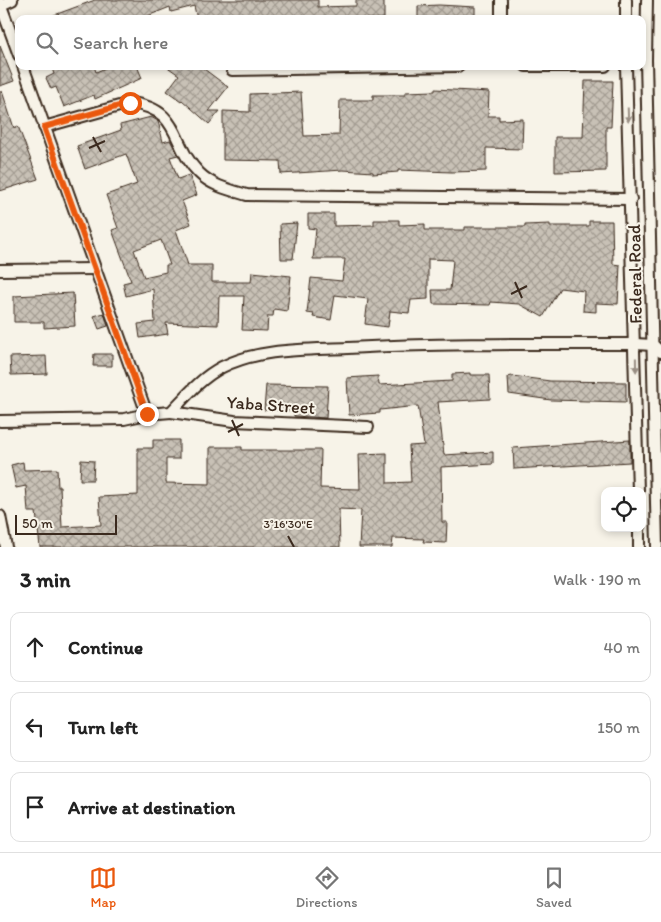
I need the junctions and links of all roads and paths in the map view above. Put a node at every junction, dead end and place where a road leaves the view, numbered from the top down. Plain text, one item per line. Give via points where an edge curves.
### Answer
1 (12, 0) edge
2 (501, 0) edge
3 (626, 0) edge
4 (647, 0) edge
5 (0, 4) edge
6 (501, 15) edge
7 (626, 15) edge
8 (15, 44) edge
9 (24, 70) edge
10 (626, 70) edge
11 (44, 127) junction
12 (631, 199) junction
13 (95, 269) junction
14 (0, 270) edge
15 (635, 344) junction
16 (657, 348) edge
17 (171, 412) junction
18 (147, 414) junction
19 (0, 421) edge
20 (368, 428) dead end
21 (638, 487) edge
22 (0, 516) edge
23 (639, 532) edge
24 (6, 547) edge
25 (639, 547) edge
26 (658, 547) edge

1 - 5 street
2 - 6 street
3 - 7 street
4 - 16 street, Federal Road via 646,60
5 - 8 street
9 - 11 street
10 -> 12 street, Federal Road
11 - 12 street via 130,103 143,104 162,113 171,124 198,173 211,183 247,195
11 - 13 street
12 - 15 street, Federal Road via 630,259
13 - 14 street
13 - 18 street
15 - 16 street
15 - 17 street via 428,344 288,351 223,366 204,377
15 -> 21 street, Federal Road
16 - 26 street, Federal Road
17 - 18 street, Yaba Street
17 - 20 street, Yaba Street via 234,421
18 - 19 street, Yaba Street via 124,420
22 - 24 street
23 - 25 street

